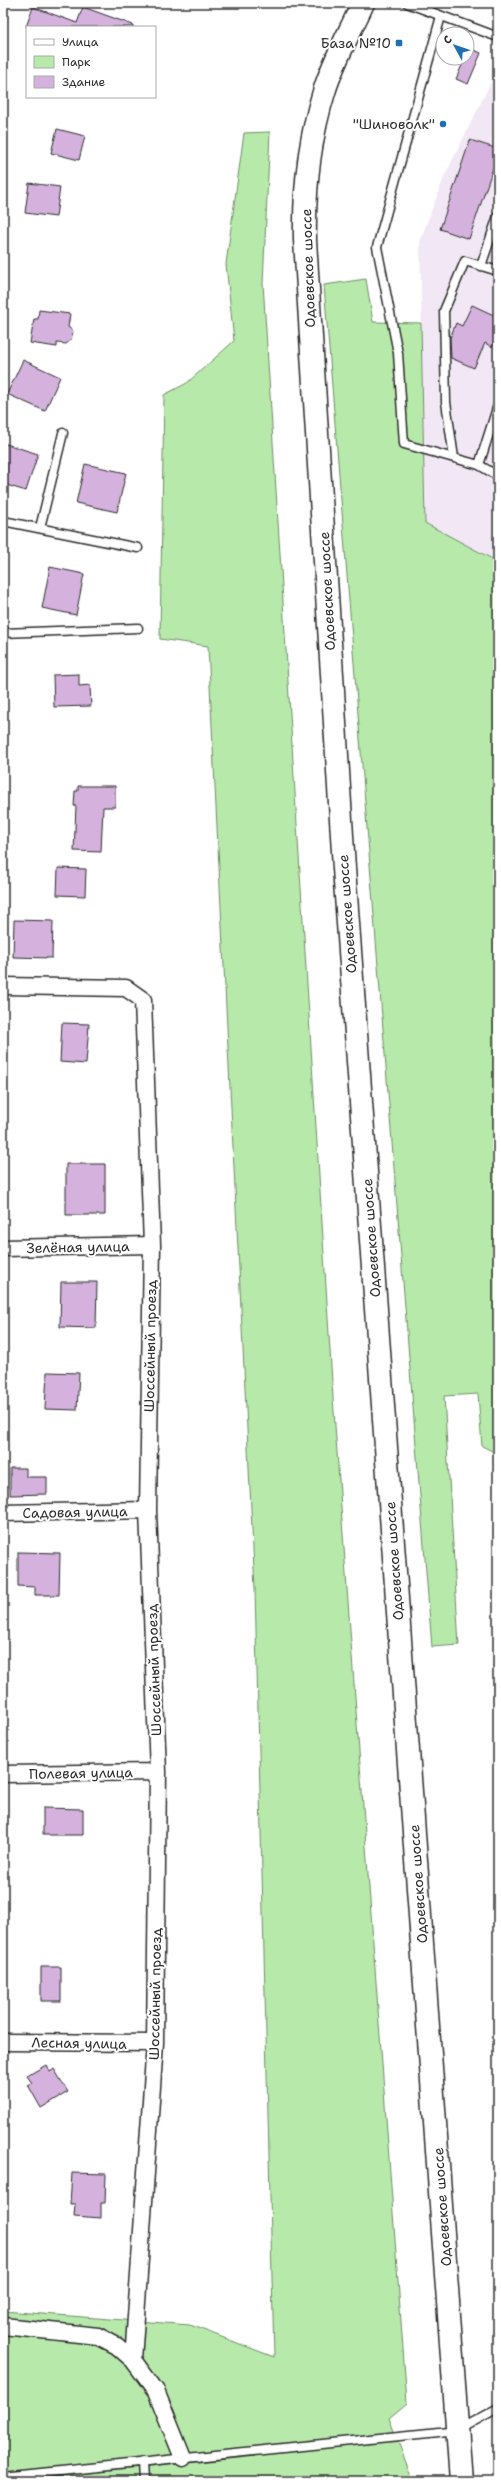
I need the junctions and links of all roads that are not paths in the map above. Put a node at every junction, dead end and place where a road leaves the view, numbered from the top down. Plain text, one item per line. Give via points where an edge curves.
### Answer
1 (363, 3) edge
2 (408, 3) edge
3 (441, 16) junction
4 (498, 38) edge
5 (498, 216) edge
6 (481, 266) junction
7 (498, 271) edge
8 (498, 405) edge
9 (63, 433) dead end
10 (454, 458) junction
11 (479, 465) junction
12 (498, 476) edge
13 (3, 521) edge
14 (40, 528) junction
15 (138, 548) dead end
16 (138, 628) dead end
17 (3, 633) edge
18 (3, 986) edge
19 (152, 1245) junction
20 (3, 1248) edge
21 (148, 1510) junction
22 (3, 1513) edge
23 (158, 1772) junction
24 (3, 1774) edge
25 (3, 2042) edge
26 (155, 2044) junction
27 (3, 2326) edge
28 (133, 2360) junction
29 (498, 2408) edge
30 (458, 2430) junction
31 (183, 2458) junction
32 (142, 2462) junction
33 (3, 2477) edge
34 (143, 2481) edge
35 (461, 2481) edge

1 - 30 main road, Одоевское шоссе via 324,91 315,128 307,183 305,240 344,868
2 - 3 lane
3 - 4 lane
3 - 10 lane via 377,247 398,353 404,444
5 - 6 lane
6 - 7 lane
6 - 10 lane via 465,261 444,311 446,402
8 - 11 lane
9 - 14 lane
10 - 11 lane
11 - 12 lane
13 - 14 lane
14 - 15 lane
16 - 17 lane
18 - 19 street, Шоссейный проезд via 126,988 143,1000
19 - 20 street, Зелёная улица
19 - 21 street, Шоссейный проезд
21 - 22 street, Садовая улица
21 - 23 street, Шоссейный проезд
23 - 24 street, Полевая улица
23 - 26 street, Шоссейный проезд
25 - 26 street, Лесная улица
26 - 28 street, Шоссейный проезд
27 - 28 street via 98,2336 117,2346
28 - 31 street via 156,2391
29 - 30 lane
30 - 31 lane
30 - 35 main road, Одоевское шоссе
31 - 32 lane
32 - 33 lane
32 - 34 lane

